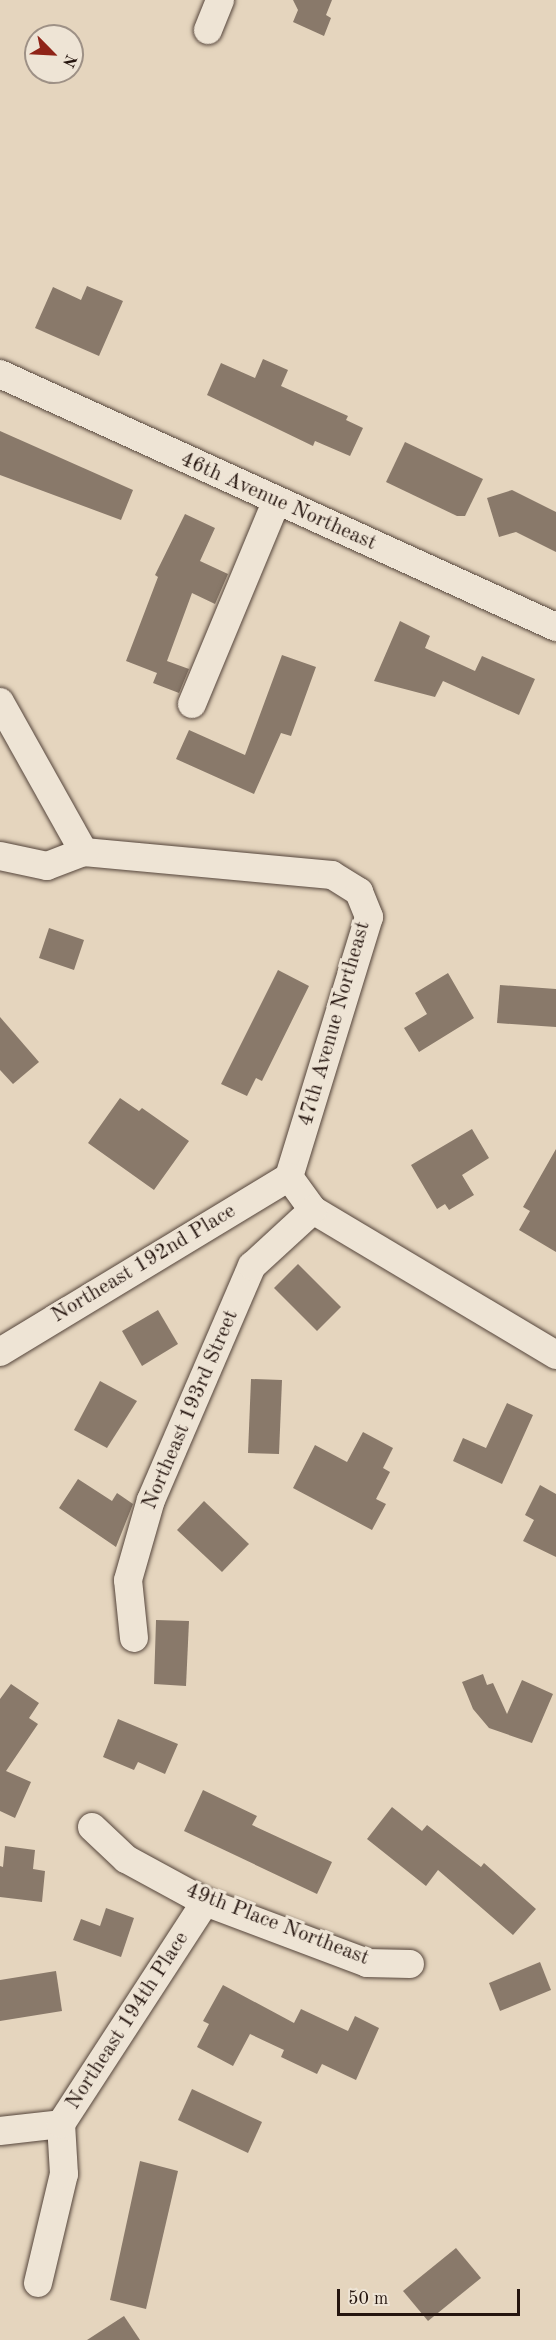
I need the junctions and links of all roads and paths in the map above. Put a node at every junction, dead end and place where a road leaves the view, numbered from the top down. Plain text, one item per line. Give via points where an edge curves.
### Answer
1 (220, 0) edge
2 (208, 30) dead end
3 (0, 374) edge
4 (276, 502) junction
5 (556, 627) edge
6 (0, 702) edge
7 (192, 704) dead end
8 (84, 852) junction
9 (0, 856) edge
10 (289, 1177) junction
11 (313, 1210) junction
12 (0, 1352) edge
13 (556, 1355) edge
14 (134, 1638) dead end
15 (92, 1827) dead end
16 (205, 1902) junction
17 (410, 1964) dead end
18 (61, 2124) junction
19 (0, 2131) edge
20 (38, 2283) dead end

1 - 2 street
3 - 4 street, 46th Avenue Northeast
4 - 5 street, 46th Avenue Northeast
4 - 7 street
6 - 8 street
8 - 9 street via 47,866
8 - 10 street, 47th Avenue Northeast via 332,875 359,892 369,918
10 - 11 street
10 - 12 street, Northeast 192nd Place
11 - 13 street
11 - 14 street, Northeast 193rd Street via 252,1266 151,1500 128,1581
15 - 16 street, 49th Place Northeast via 126,1860
16 - 17 street, 49th Place Northeast via 367,1963
16 - 18 street, Northeast 194th Place
18 - 19 street
18 - 20 street, Northeast 194th Place via 64,2174

